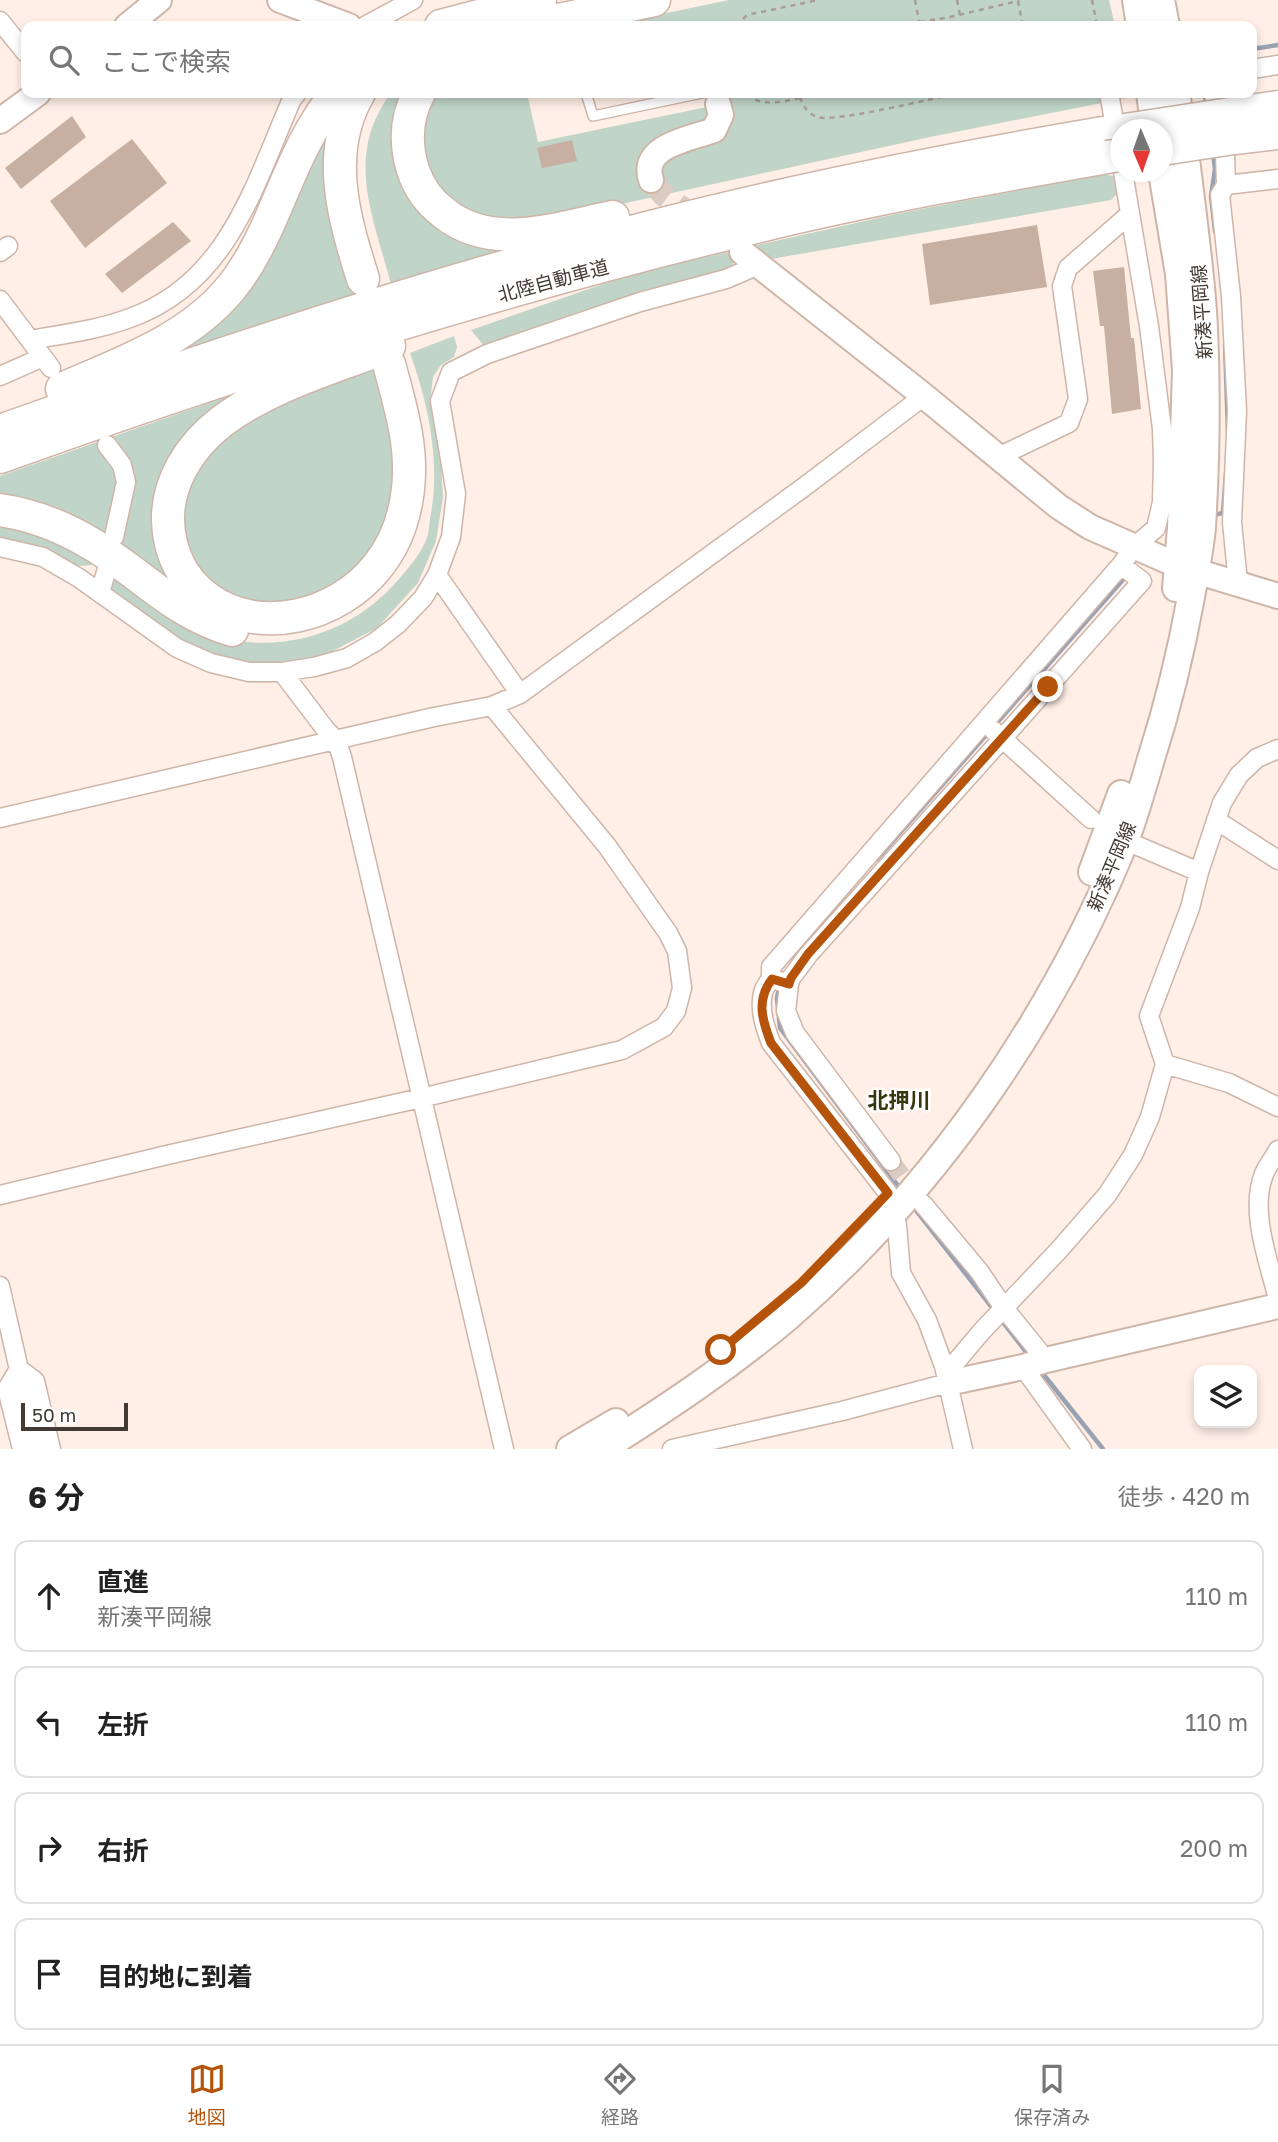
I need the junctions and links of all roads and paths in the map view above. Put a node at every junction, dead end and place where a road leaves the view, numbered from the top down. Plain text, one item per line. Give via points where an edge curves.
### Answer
1 (159, 0) edge
2 (281, 0) edge
3 (413, 0) edge
4 (654, 0) edge
5 (818, 0) edge
6 (915, 0) edge
7 (957, 0) edge
8 (1023, 0) edge
9 (1092, 0) edge
10 (1136, 0) edge
11 (1161, 0) edge
12 (1018, 1) edge
13 (557, 14) edge
14 (960, 15) junction
15 (0, 21) edge
16 (133, 21) edge
17 (336, 21) edge
18 (374, 21) edge
19 (489, 21) edge
20 (741, 21) edge
21 (919, 21) edge
22 (933, 21) edge
23 (1022, 21) edge
24 (1096, 21) edge
25 (1139, 21) edge
26 (1165, 21) edge
27 (21, 47) edge
28 (1278, 65) edge
29 (1257, 68) edge
30 (31, 98) edge
31 (293, 98) edge
32 (334, 98) edge
33 (356, 98) edge
34 (372, 98) edge
35 (416, 98) edge
36 (588, 98) edge
37 (706, 98) edge
38 (712, 98) edge
39 (752, 98) edge
40 (795, 98) edge
41 (800, 98) edge
42 (933, 98) edge
43 (1110, 98) edge
44 (1151, 98) edge
45 (1182, 98) edge
46 (1278, 107) edge
47 (1226, 115) edge
48 (1113, 119) edge
49 (1154, 119) edge
50 (0, 121) edge
51 (1173, 131) edge
52 (1278, 133) edge
53 (1173, 144) edge
54 (1110, 148) edge
55 (1110, 149) edge
56 (995, 151) junction
57 (1278, 179) edge
58 (651, 180) dead end
59 (1124, 182) edge
60 (1164, 182) edge
61 (1226, 185) junction
62 (1130, 214) junction
63 (751, 259) joint
64 (593, 268) junction
65 (0, 300) edge
66 (31, 340) junction
67 (0, 376) edge
68 (924, 396) junction
69 (0, 416) edge
70 (0, 431) edge
71 (107, 445) dead end
72 (0, 457) edge
73 (998, 457) junction
74 (0, 510) edge
75 (114, 537) dead end
76 (0, 547) edge
77 (1129, 564) junction
78 (1187, 568) junction
79 (106, 572) dead end
80 (436, 575) junction
81 (1238, 583) junction
82 (100, 593) junction
83 (1278, 596) edge
84 (282, 673) junction
85 (520, 694) junction
86 (492, 706) junction
87 (983, 722) junction
88 (1002, 739) junction
89 (337, 740) junction
90 (1278, 749) edge
91 (0, 818) edge
92 (1091, 819) dead end
93 (1216, 820) junction
94 (1138, 846) dead end
95 (1278, 860) edge
96 (1199, 872) junction
97 (781, 981) junction
98 (1166, 1064) junction
99 (421, 1098) junction
100 (1278, 1107) edge
101 (1278, 1150) edge
102 (891, 1161) tunnel mouth
103 (0, 1195) edge
104 (891, 1202) junction
105 (923, 1204) tunnel mouth
106 (0, 1286) edge
107 (1278, 1299) edge
108 (1278, 1306) edge
109 (1004, 1308) junction
110 (1035, 1363) junction
111 (19, 1369) junction
112 (948, 1383) junction
113 (22, 1449) edge
114 (37, 1449) edge
115 (51, 1449) edge
116 (504, 1449) edge
117 (570, 1449) edge
118 (602, 1449) edge
119 (672, 1449) edge
120 (963, 1449) edge
121 (1082, 1449) edge

1 - 16 street
2 - 17 street
3 - 18 street
4 - 13 highway
5 - 20 path via 747,15
6 - 21 path
7 - 14 path
8 - 12 path
9 - 24 path
10 - 25 main road
11 - 26 main road
12 - 14 path
12 - 23 path
13 - 19 highway
14 - 22 path
15 - 27 street
28 - 29 street
30 - 50 street
31 - 66 street via 237,222 205,270 158,306 130,318
32 - 69 highway via 310,132 255,250 212,308 149,349
33 - 34 highway via 343,132 339,165 352,244 370,277 353,179 355,141
35 - 56 highway via 407,141 416,178 425,194 452,220 489,234 530,233 951,154
36 - 37 lane via 593,116
38 - 58 street via 721,116 714,130 658,152 649,163
39 - 40 path via 769,103
41 - 42 path via 809,113 819,119
43 - 48 street
44 - 49 main road
45 - 78 main road, 新湊平岡線 via 1204,326 1202,530
46 - 47 highway, 北陸自動車道
47 - 51 highway, 北陸自動車道, bridge
47 - 52 highway, 北陸自動車道
47 - 53 highway, 北陸自動車道, bridge
47 - 61 street
54 - 56 highway, 北陸自動車道
55 - 64 highway, 北陸自動車道 via 756,226
56 - 70 highway, 北陸自動車道 via 754,202 559,251 314,324
57 - 61 street
59 - 62 street
60 - 78 main road, 新湊平岡線 via 1179,274 1186,370
61 - 81 street via 1220,195 1237,411 1232,522
62 - 73 street via 1068,268 1062,286 1078,399 1069,423
62 - 77 street via 1149,326 1163,461 1156,528
63 - 68 street
63 - 80 street via 726,279 640,302 487,354 450,372 440,401 456,494 451,537
64 - 72 highway, 北陸自動車道 via 332,344
64 - 74 highway via 257,399 220,424 190,454 171,491 168,512 175,558 187,580 215,604 250,617 291,617 328,605 377,567 405,511 410,467 396,362 413,398 422,443 419,514 408,545 384,582 335,619 275,634 213,624 175,604 76,535 36,518
65 - 66 street
66 - 67 street via 47,362
68 - 73 street
68 - 85 street
71 - 75 street via 122,465 126,482
73 - 77 street via 1090,527
76 - 82 street via 43,558
77 - 78 street
77 - 87 street
77 - 88 street via 1142,581
78 - 81 street
78 - 104 main road, 新湊平岡線 via 1182,648 1162,727 1125,840 1087,922 1030,1030 965,1125
79 - 82 street
80 - 84 street via 423,598 375,642 347,658
80 - 85 street
81 - 83 street
82 - 84 street via 177,648 211,663 248,672
84 - 89 street
85 - 86 street
86 - 89 street
86 - 99 street via 607,846 668,933 677,951 682,988 676,1011 664,1027 622,1049
87 - 88 street
87 - 97 street via 771,967
88 - 92 street
88 - 97 street via 791,978
89 - 91 street
89 - 99 street
90 - 93 street via 1257,758 1239,775
93 - 95 street
93 - 96 street
94 - 96 street
96 - 98 street via 1149,1016
97 - 102 street via 795,1033
97 - 104 street via 763,991 762,1020 771,1043
98 - 100 street via 1229,1083
98 - 109 street via 1133,1156 1099,1204
99 - 103 street
99 - 116 street
101 - 107 street via 1264,1174 1258,1217
104 - 112 street via 901,1273 927,1320
104 - 117 main road, 新湊平岡線 via 721,1350 640,1408
104 - 118 main road, 新湊平岡線 via 860,1248 790,1314 670,1407
105 - 109 street
106 - 111 street
108 - 110 street
109 - 110 street
109 - 112 street via 955,1363
110 - 112 street
110 - 121 street
111 - 113 street via 7,1389
111 - 114 street
111 - 115 street via 35,1381
112 - 119 street
112 - 120 street

